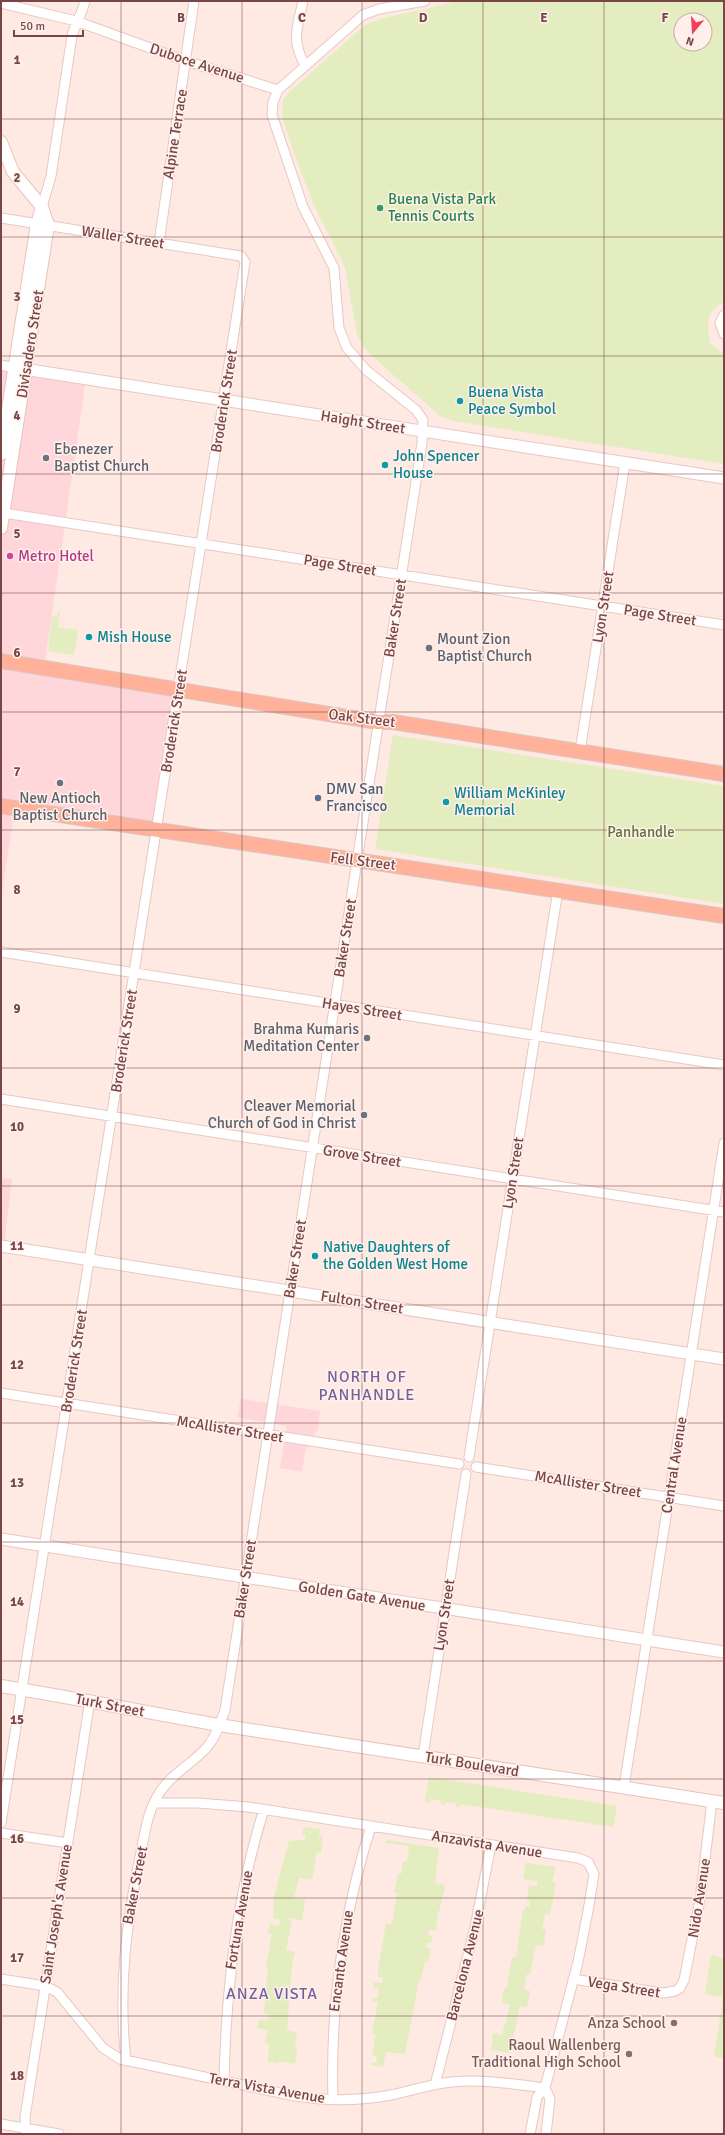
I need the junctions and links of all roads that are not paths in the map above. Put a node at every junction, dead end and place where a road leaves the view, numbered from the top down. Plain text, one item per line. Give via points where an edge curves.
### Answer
1 (85, 1) edge
2 (194, 1) edge
3 (303, 1) edge
4 (425, 1) edge
5 (1, 3) edge
6 (76, 21) junction
7 (186, 61) junction
8 (305, 65) junction
9 (278, 90) junction
10 (1, 142) edge
11 (42, 207) junction
12 (1, 218) edge
13 (42, 225) junction
14 (159, 243) junction
15 (244, 258) joint
16 (724, 315) edge
17 (724, 334) edge
18 (1, 365) edge
19 (20, 368) junction
20 (224, 400) junction
21 (422, 431) junction
22 (1, 454) edge
23 (625, 463) junction
24 (724, 478) edge
25 (4, 513) junction
26 (1, 528) edge
27 (202, 544) junction
28 (402, 575) junction
29 (603, 606) junction
30 (724, 625) edge
31 (1, 661) edge
32 (178, 690) junction
33 (378, 722) junction
34 (580, 751) junction
35 (724, 774) edge
36 (1, 806) edge
37 (157, 830) junction
38 (357, 860) junction
39 (558, 890) junction
40 (724, 916) edge
41 (1, 952) edge
42 (134, 973) junction
43 (334, 1004) junction
44 (535, 1036) junction
45 (724, 1065) edge
46 (1, 1099) edge
47 (112, 1117) junction
48 (724, 1143) edge
49 (312, 1148) junction
50 (512, 1179) junction
51 (714, 1211) junction
52 (724, 1212) edge
53 (1, 1246) edge
54 (90, 1260) junction
55 (290, 1291) junction
56 (490, 1322) junction
57 (691, 1354) junction
58 (724, 1359) edge
59 (1, 1393) edge
60 (67, 1403) junction
61 (268, 1434) junction
62 (469, 1457) junction
63 (459, 1464) junction
64 (476, 1467) junction
65 (466, 1474) junction
66 (669, 1497) junction
67 (724, 1506) edge
68 (1, 1539) edge
69 (45, 1546) junction
70 (245, 1577) junction
71 (445, 1609) junction
72 (646, 1640) junction
73 (724, 1652) edge
74 (1, 1686) edge
75 (22, 1690) junction
76 (90, 1700) junction
77 (219, 1725) junction
78 (423, 1756) junction
79 (624, 1787) junction
80 (712, 1801) junction
81 (154, 1803) junction
82 (724, 1803) edge
83 (264, 1809) junction
84 (1, 1823) edge
85 (371, 1826) junction
86 (1, 1832) edge
87 (68, 1843) junction
88 (491, 1845) junction
89 (1, 1979) edge
90 (573, 1979) junction
91 (45, 1986) junction
92 (675, 1991) joint
93 (126, 2061) junction
94 (224, 2081) junction
95 (435, 2085) junction
96 (545, 2088) junction
97 (333, 2100) junction
98 (1, 2124) edge
99 (26, 2131) edge
100 (37, 2134) edge
101 (59, 2134) edge
102 (530, 2134) edge
103 (546, 2134) edge

1 - 6 street
2 - 7 street, Alpine Terrace
3 - 8 street via 295,35 298,53
4 - 8 street via 379,9 363,16
5 - 6 street, Duboce Avenue
6 - 7 street, Duboce Avenue
6 - 11 street via 51,176
7 - 9 street, Duboce Avenue
7 - 14 street, Alpine Terrace
8 - 9 street
9 - 21 street, Baker Street via 273,102 272,115 303,207 334,268 339,328 347,348 366,370 416,410 422,420
10 - 11 main road via 13,172
11 - 13 main road, Divisadero Street
12 - 13 street, Waller Street
13 - 14 street, Waller Street
13 - 19 main road, Divisadero Street
14 - 15 street, Waller Street
15 - 20 street, Broderick Street via 246,262
16 - 17 street via 720,323
18 - 19 street, Haight Street
19 - 20 street, Haight Street
19 - 22 main road, Divisadero Street
19 - 25 main road, Divisadero Street
20 - 21 street, Haight Street
20 - 27 street, Broderick Street
21 - 23 street, Haight Street
21 - 28 street, Baker Street
23 - 24 street, Haight Street
23 - 29 street, Lyon Street
25 - 26 main road, Divisadero Street
25 - 27 street, Page Street
27 - 28 street, Page Street
27 - 32 street, Broderick Street
28 - 29 street, Page Street
28 - 33 street, Baker Street
29 - 30 street, Page Street
29 - 34 street, Lyon Street
31 - 32 main road, Oak Street
32 - 33 main road, Oak Street
32 - 37 street, Broderick Street
33 - 34 main road, Oak Street via 393,722
33 - 38 street, Baker Street
34 - 35 main road, Oak Street
36 - 37 main road, Fell Street
37 - 38 main road, Fell Street
37 - 42 street, Broderick Street
38 - 39 main road, Fell Street
38 - 43 street, Baker Street
39 - 40 main road, Fell Street
39 - 44 street, Lyon Street
41 - 42 street, Hayes Street
42 - 43 street, Hayes Street
42 - 47 street, Broderick Street
43 - 44 street, Hayes Street
43 - 49 street, Baker Street
44 - 45 street, Hayes Street
44 - 50 street, Lyon Street
46 - 47 street, Grove Street
47 - 49 street, Grove Street
47 - 54 street, Broderick Street
48 - 51 street, Central Avenue
49 - 50 street, Grove Street
49 - 55 street, Baker Street
50 - 51 street, Grove Street
50 - 56 street, Lyon Street
51 - 52 street, Grove Street
51 - 57 street, Central Avenue
53 - 54 street, Fulton Street
54 - 55 street, Fulton Street
54 - 60 street, Broderick Street
55 - 56 street, Fulton Street
55 - 61 street, Baker Street
56 - 57 street, Fulton Street
56 - 62 street, Lyon Street
57 - 58 street, Fulton Street
57 - 66 street, Central Avenue
59 - 60 street, McAllister Street
60 - 61 street, McAllister Street
60 - 69 street, Broderick Street
61 - 63 street, McAllister Street
61 - 70 street, Baker Street
62 - 63 street via 462,1459
62 - 64 street
63 - 65 street
64 - 65 street
64 - 66 street, McAllister Street
65 - 71 street, Lyon Street
66 - 67 street, McAllister Street
66 - 72 street, Central Avenue
68 - 69 street, Golden Gate Avenue
69 - 70 street, Golden Gate Avenue
69 - 75 street, Broderick Street
70 - 71 street, Golden Gate Avenue
70 - 77 street, Baker Street via 225,1710
71 - 72 street, Golden Gate Avenue
71 - 78 street, Lyon Street
72 - 73 street, Golden Gate Avenue
72 - 79 street, Central Avenue
74 - 75 main road, Turk Street
75 - 76 main road, Turk Street
75 - 84 street, Broderick Street
76 - 77 main road, Turk Street via 141,1712
76 - 87 street, Saint Joseph's Avenue
77 - 78 main road, Turk Boulevard
77 - 81 street, Baker Street via 208,1747 166,1784
78 - 79 main road, Turk Boulevard
79 - 80 main road, Turk Boulevard
80 - 82 main road, Turk Boulevard
80 - 92 street, Nido Avenue via 694,1934 684,1980
81 - 83 street, Anzavista Avenue via 215,1804
81 - 93 street, Baker Street via 137,1872 124,1955 122,1999
83 - 85 street, Anzavista Avenue
83 - 94 street, Fortuna Avenue via 248,1867 233,1945 226,2018
85 - 88 street, Anzavista Avenue
85 - 97 street, Encanto Avenue via 353,1887 338,1966 332,2032
86 - 87 street
87 - 91 street, Saint Joseph's Avenue
88 - 90 street, Anzavista Avenue via 578,1858 592,1866 594,1879
88 - 95 street, Barcelona Avenue via 475,1927
89 - 91 street
90 - 92 street, Vega Street via 663,1993
90 - 96 street, Anzavista Avenue
91 - 93 street, Terra Vista Avenue via 61,1996 103,2048 113,2056
91 - 99 street, Saint Joseph's Avenue via 25,2117
93 - 94 street, Terra Vista Avenue
94 - 97 street, Terra Vista Avenue via 307,2098
95 - 96 street, Terra Vista Avenue via 480,2081
95 - 97 street, Terra Vista Avenue via 378,2097
96 - 102 street, Anzavista Avenue via 537,2097
96 - 103 street, Anzavista Avenue via 550,2100
98 - 99 street
99 - 100 street
99 - 101 street

